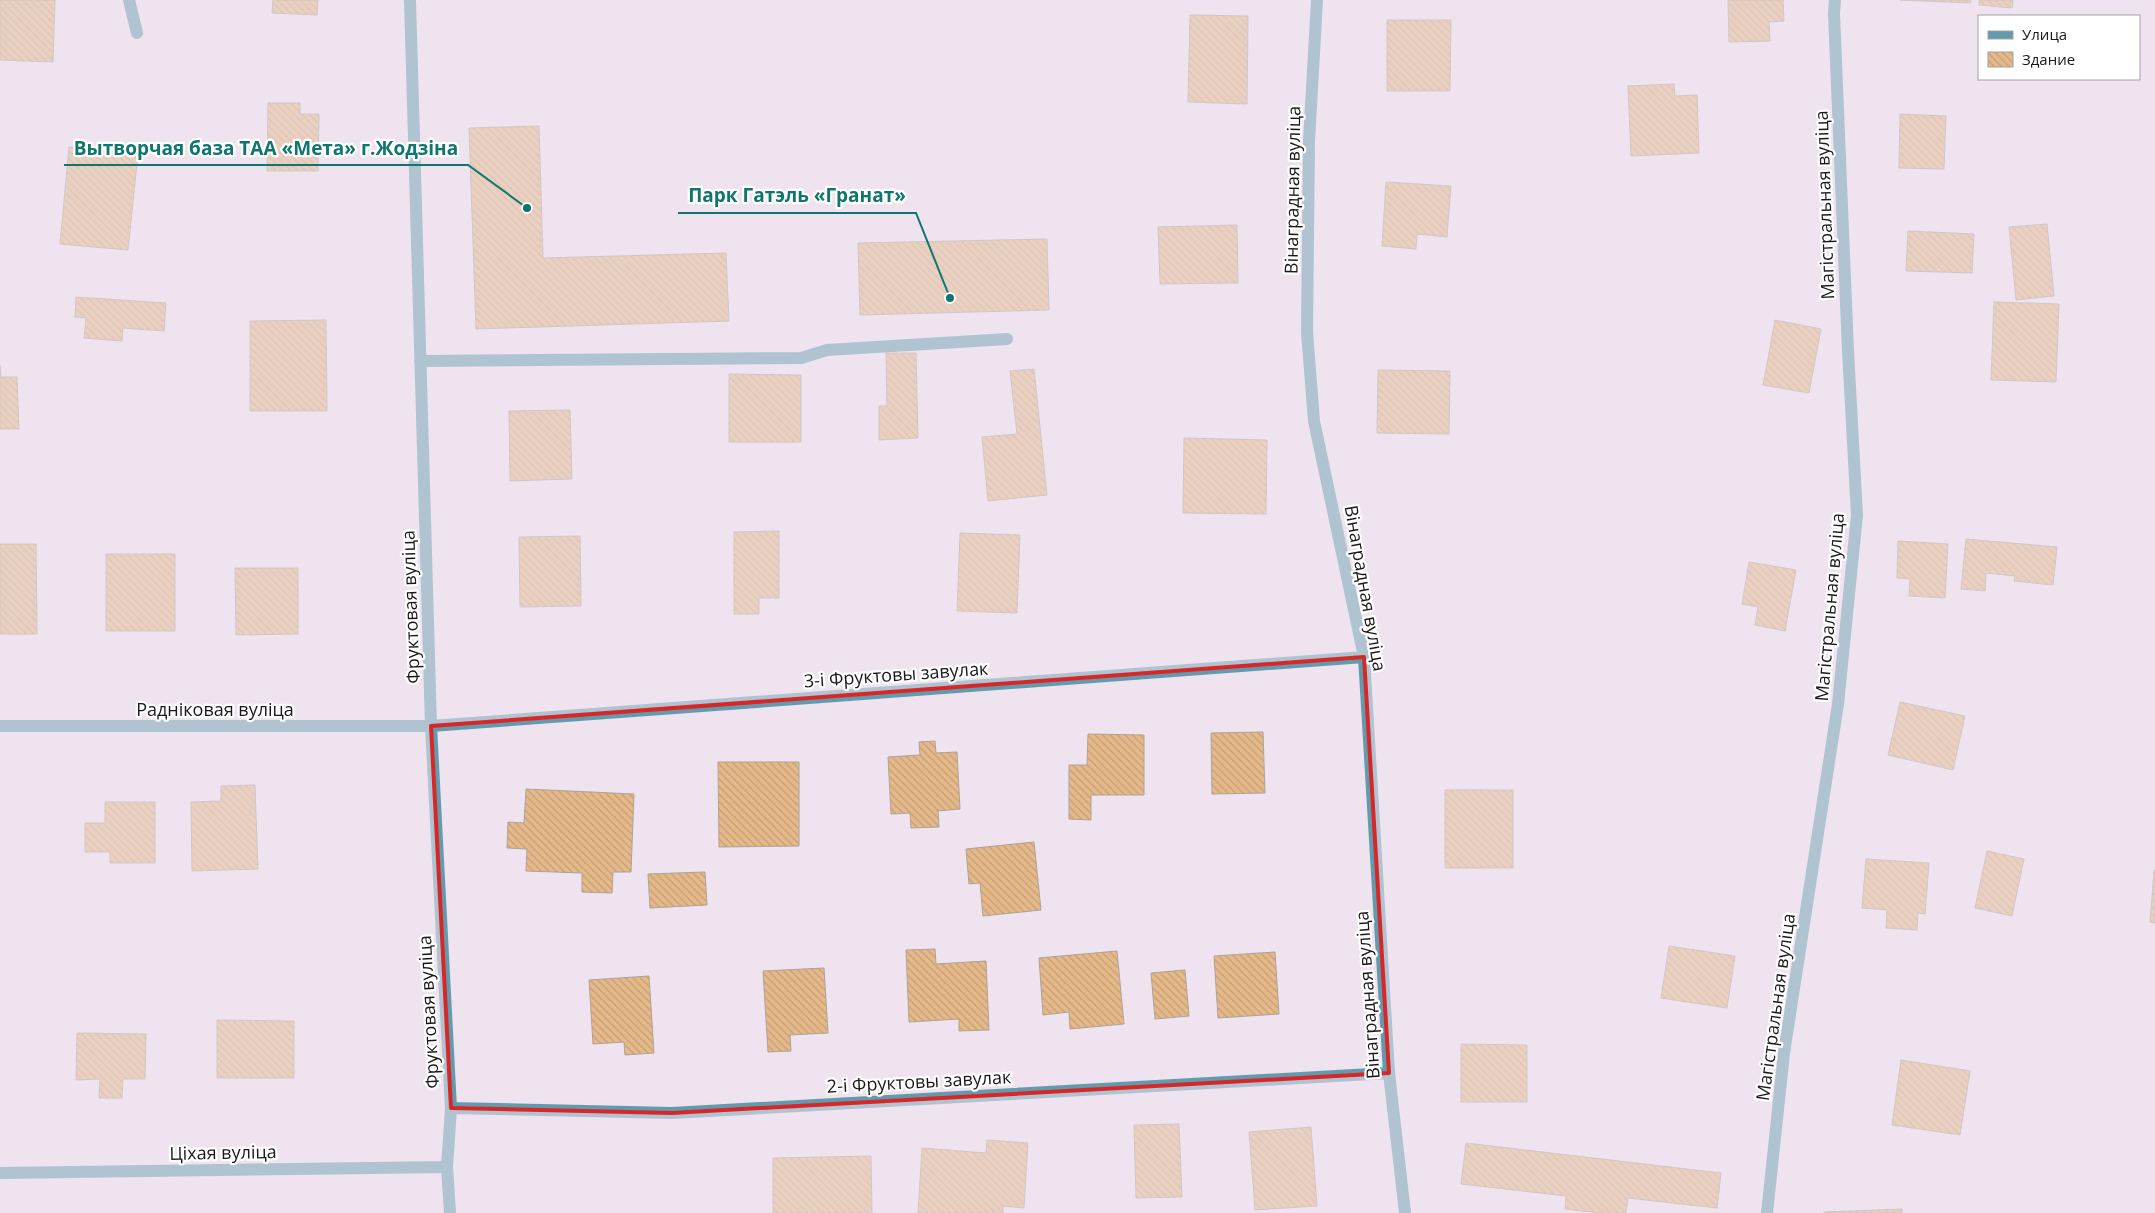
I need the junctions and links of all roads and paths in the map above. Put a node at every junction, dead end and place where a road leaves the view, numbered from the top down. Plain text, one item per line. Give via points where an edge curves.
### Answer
1 (129, 0) edge
2 (410, 0) edge
3 (1317, 0) edge
4 (1835, 0) edge
5 (137, 33) dead end
6 (1007, 339) dead end
7 (420, 361) junction
8 (1364, 657) junction
9 (0, 726) edge
10 (431, 726) junction
11 (1389, 1073) junction
12 (451, 1108) junction
13 (447, 1167) junction
14 (0, 1173) edge
15 (450, 1213) edge
16 (1405, 1213) edge
17 (1767, 1213) edge

1 - 5 street
2 - 7 street, Фруктовая вуліца
3 - 8 street, Вінаградная вуліца via 1309,141 1307,332 1314,421
4 - 17 street, Магістральная вуліца via 1847,342 1857,515 1838,704 1784,1054
6 - 7 street via 827,350 802,358
7 - 10 street, Фруктовая вуліца
8 - 10 street, 3-і Фруктовы завулак
8 - 11 street, Вінаградная вуліца
9 - 10 street, Радніковая вуліца
10 - 12 street, Фруктовая вуліца
11 - 12 street, 2-і Фруктовы завулак via 672,1113
11 - 16 street, Вінаградная вуліца
12 - 13 street, Фруктовая вуліца
13 - 14 street, Ціхая вуліца
13 - 15 street, Фруктовая вуліца

